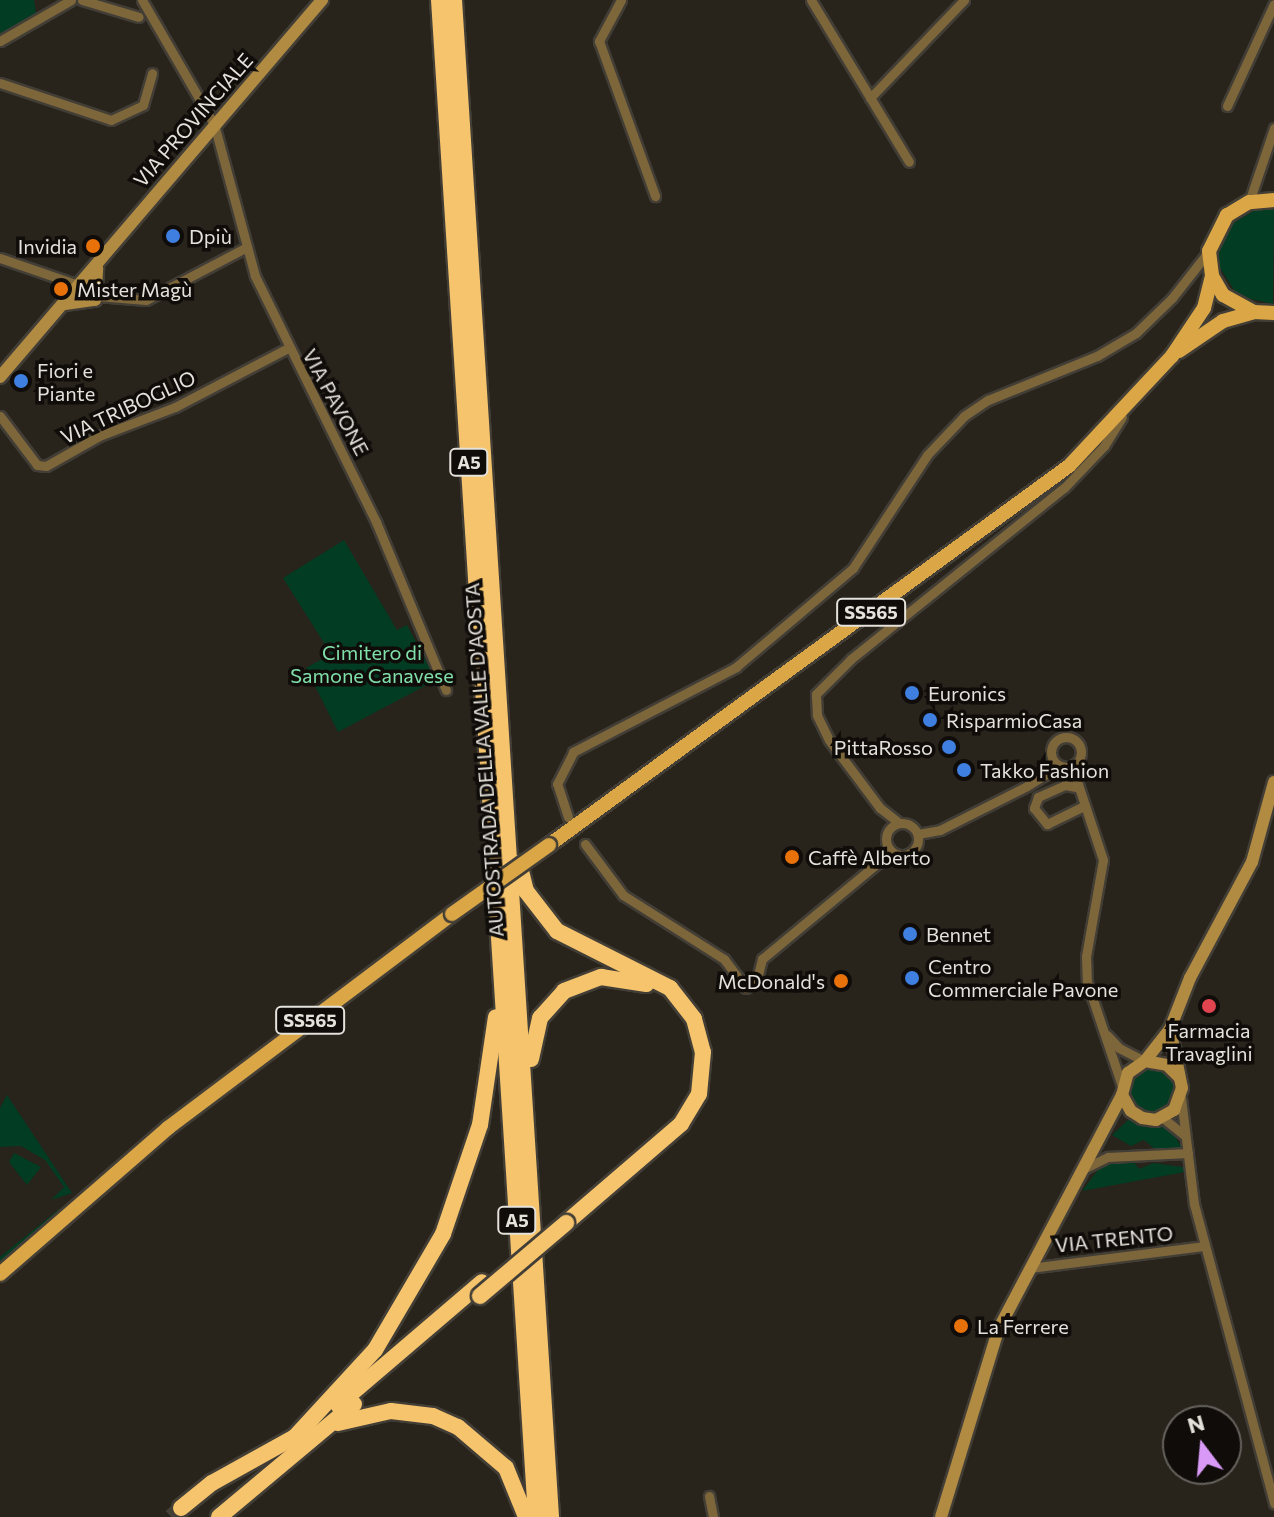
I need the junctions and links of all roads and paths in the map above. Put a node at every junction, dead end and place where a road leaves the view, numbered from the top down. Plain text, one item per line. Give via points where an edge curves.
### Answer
1 (71, 0) edge
2 (82, 0) edge
3 (142, 0) edge
4 (322, 0) edge
5 (439, 0) edge
6 (454, 0) edge
7 (621, 0) edge
8 (811, 0) edge
9 (964, 0) edge
10 (1274, 4) edge
11 (139, 17) dead end
12 (0, 41) edge
13 (152, 73) dead end
14 (0, 83) edge
15 (870, 98) junction
16 (1227, 106) dead end
17 (214, 124) junction
18 (1274, 128) edge
19 (909, 162) dead end
20 (655, 196) dead end
21 (1273, 199) edge
22 (1249, 202) junction
23 (247, 247) junction
24 (1209, 251) junction
25 (0, 258) edge
26 (97, 268) junction
27 (1212, 276) junction
28 (78, 289) junction
29 (100, 291) junction
30 (1256, 313) junction
31 (1274, 313) edge
32 (1274, 324) edge
33 (288, 348) junction
34 (1172, 356) junction
35 (0, 377) edge
36 (1129, 405) junction
37 (0, 416) edge
38 (446, 690) dead end
39 (505, 755) junction
40 (1053, 761) junction
41 (1072, 766) junction
42 (1274, 782) edge
43 (1076, 787) junction
44 (1082, 807) junction
45 (568, 817) dead end
46 (898, 822) junction
47 (918, 834) junction
48 (585, 844) dead end
49 (891, 852) junction
50 (499, 924) junction
51 (1098, 1018) junction
52 (1170, 1029) junction
53 (1145, 1061) junction
54 (1181, 1083) junction
55 (1122, 1090) junction
56 (1181, 1098) junction
57 (1135, 1115) junction
58 (1163, 1118) junction
59 (1102, 1134) junction
60 (1186, 1137) junction
61 (1188, 1153) junction
62 (529, 1157) junction
63 (1082, 1169) junction
64 (566, 1217) junction
65 (1205, 1246) junction
66 (1028, 1269) junction
67 (0, 1274) edge
68 (481, 1289) junction
69 (326, 1429) junction
70 (294, 1438) junction
71 (709, 1496) dead end
72 (1274, 1503) edge
73 (181, 1508) tunnel mouth
74 (219, 1517) edge
75 (526, 1517) edge
76 (536, 1517) edge
77 (551, 1517) edge
78 (713, 1517) edge
79 (941, 1517) edge

1 - 12 street
2 - 11 street
3 - 17 street, VIA PAVONE
4 - 17 main road, VIA PROVINCIALE
5 - 50 highway, AUTOSTRADA DELLA VALLE D'AOSTA / A5
6 - 39 highway, AUTOSTRADA DELLA VALLE D'AOSTA / A5
7 - 20 street via 599,41
8 - 15 street
9 - 15 street
10 - 16 street
13 - 14 street via 143,105 111,120
15 - 19 street
17 - 23 street, VIA PAVONE
17 - 26 main road, VIA PROVINCIALE
18 - 22 street
21 - 22 main road
22 - 24 main road via 1227,215
23 - 29 street via 146,300
23 - 33 street, VIA PAVONE
24 - 27 main road, SS565
24 - 45 street via 1136,333 964,416 928,454 861,559 736,667 573,752 557,784
25 - 28 street
26 - 28 main road, VIA PROVINCIALE
26 - 29 main road
27 - 30 main road via 1223,295
27 - 34 main road, SS565 via 1204,308
28 - 29 main road
28 - 29 main road, VIA PROVINCIALE via 91,302
28 - 35 main road, VIA PROVINCIALE
30 - 31 main road, SS565
30 - 32 main road
30 - 34 main road, SS565 via 1223,321
33 - 37 street, VIA TRIBOGLIO via 46,466 37,465
33 - 38 street, VIA PAVONE via 376,522
34 - 36 main road, SS565
36 - 46 street via 1104,446 1064,488 851,659 816,694 817,715 829,740 880,808
36 - 67 main road, SS565, bridge via 1069,466 1013,510 452,914 168,1128
39 - 62 highway, AUTOSTRADA DELLA VALLE D'AOSTA / A5
39 - 64 highway via 521,877 539,912 579,946 670,988 694,1019 703,1052 699,1094 681,1124
40 - 41 street
40 - 41 street via 1051,746 1069,737 1081,751
40 - 47 street via 1046,774 1027,786 940,830
41 - 43 street
42 - 52 main road via 1252,862 1190,978
43 - 44 street via 1084,799
43 - 44 street via 1065,785 1038,797 1034,808 1047,824
44 - 51 street via 1103,860 1086,956
46 - 47 street
46 - 49 street via 885,838
47 - 49 street via 910,853
48 - 49 street via 623,895 724,959 746,988 757,979 762,959
50 - 70 highway via 487,1090 454,1206 422,1275 375,1350
50 - 76 highway, AUTOSTRADA DELLA VALLE D'AOSTA / A5
51 - 53 street via 1119,1048
51 - 55 street
52 - 53 main road
52 - 54 main road
53 - 54 main road via 1167,1065
53 - 55 main road via 1128,1073
54 - 56 main road
55 - 57 main road
55 - 59 main road
56 - 58 main road
56 - 60 street, VIA TRENTO
57 - 58 main road
57 - 59 main road via 1117,1119
58 - 60 street
59 - 63 main road
60 - 61 street, VIA TRENTO
61 - 63 street via 1116,1156
61 - 65 street, VIA TRENTO
62 - 64 highway via 530,1055 547,1008 564,991 601,977 640,982 668,999 682,1016 695,1049 688,1099 673,1121
62 - 77 highway, AUTOSTRADA DELLA VALLE D'AOSTA / A5
63 - 66 main road
64 - 68 highway, bridge
65 - 66 street, VIA TRENTO
65 - 72 street, VIA TRENTO
66 - 79 main road via 972,1402
68 - 69 highway
68 - 70 highway
69 - 74 highway
69 - 75 highway via 362,1414 391,1411 446,1421 481,1442 506,1468
70 - 73 highway via 212,1483
71 - 78 street

